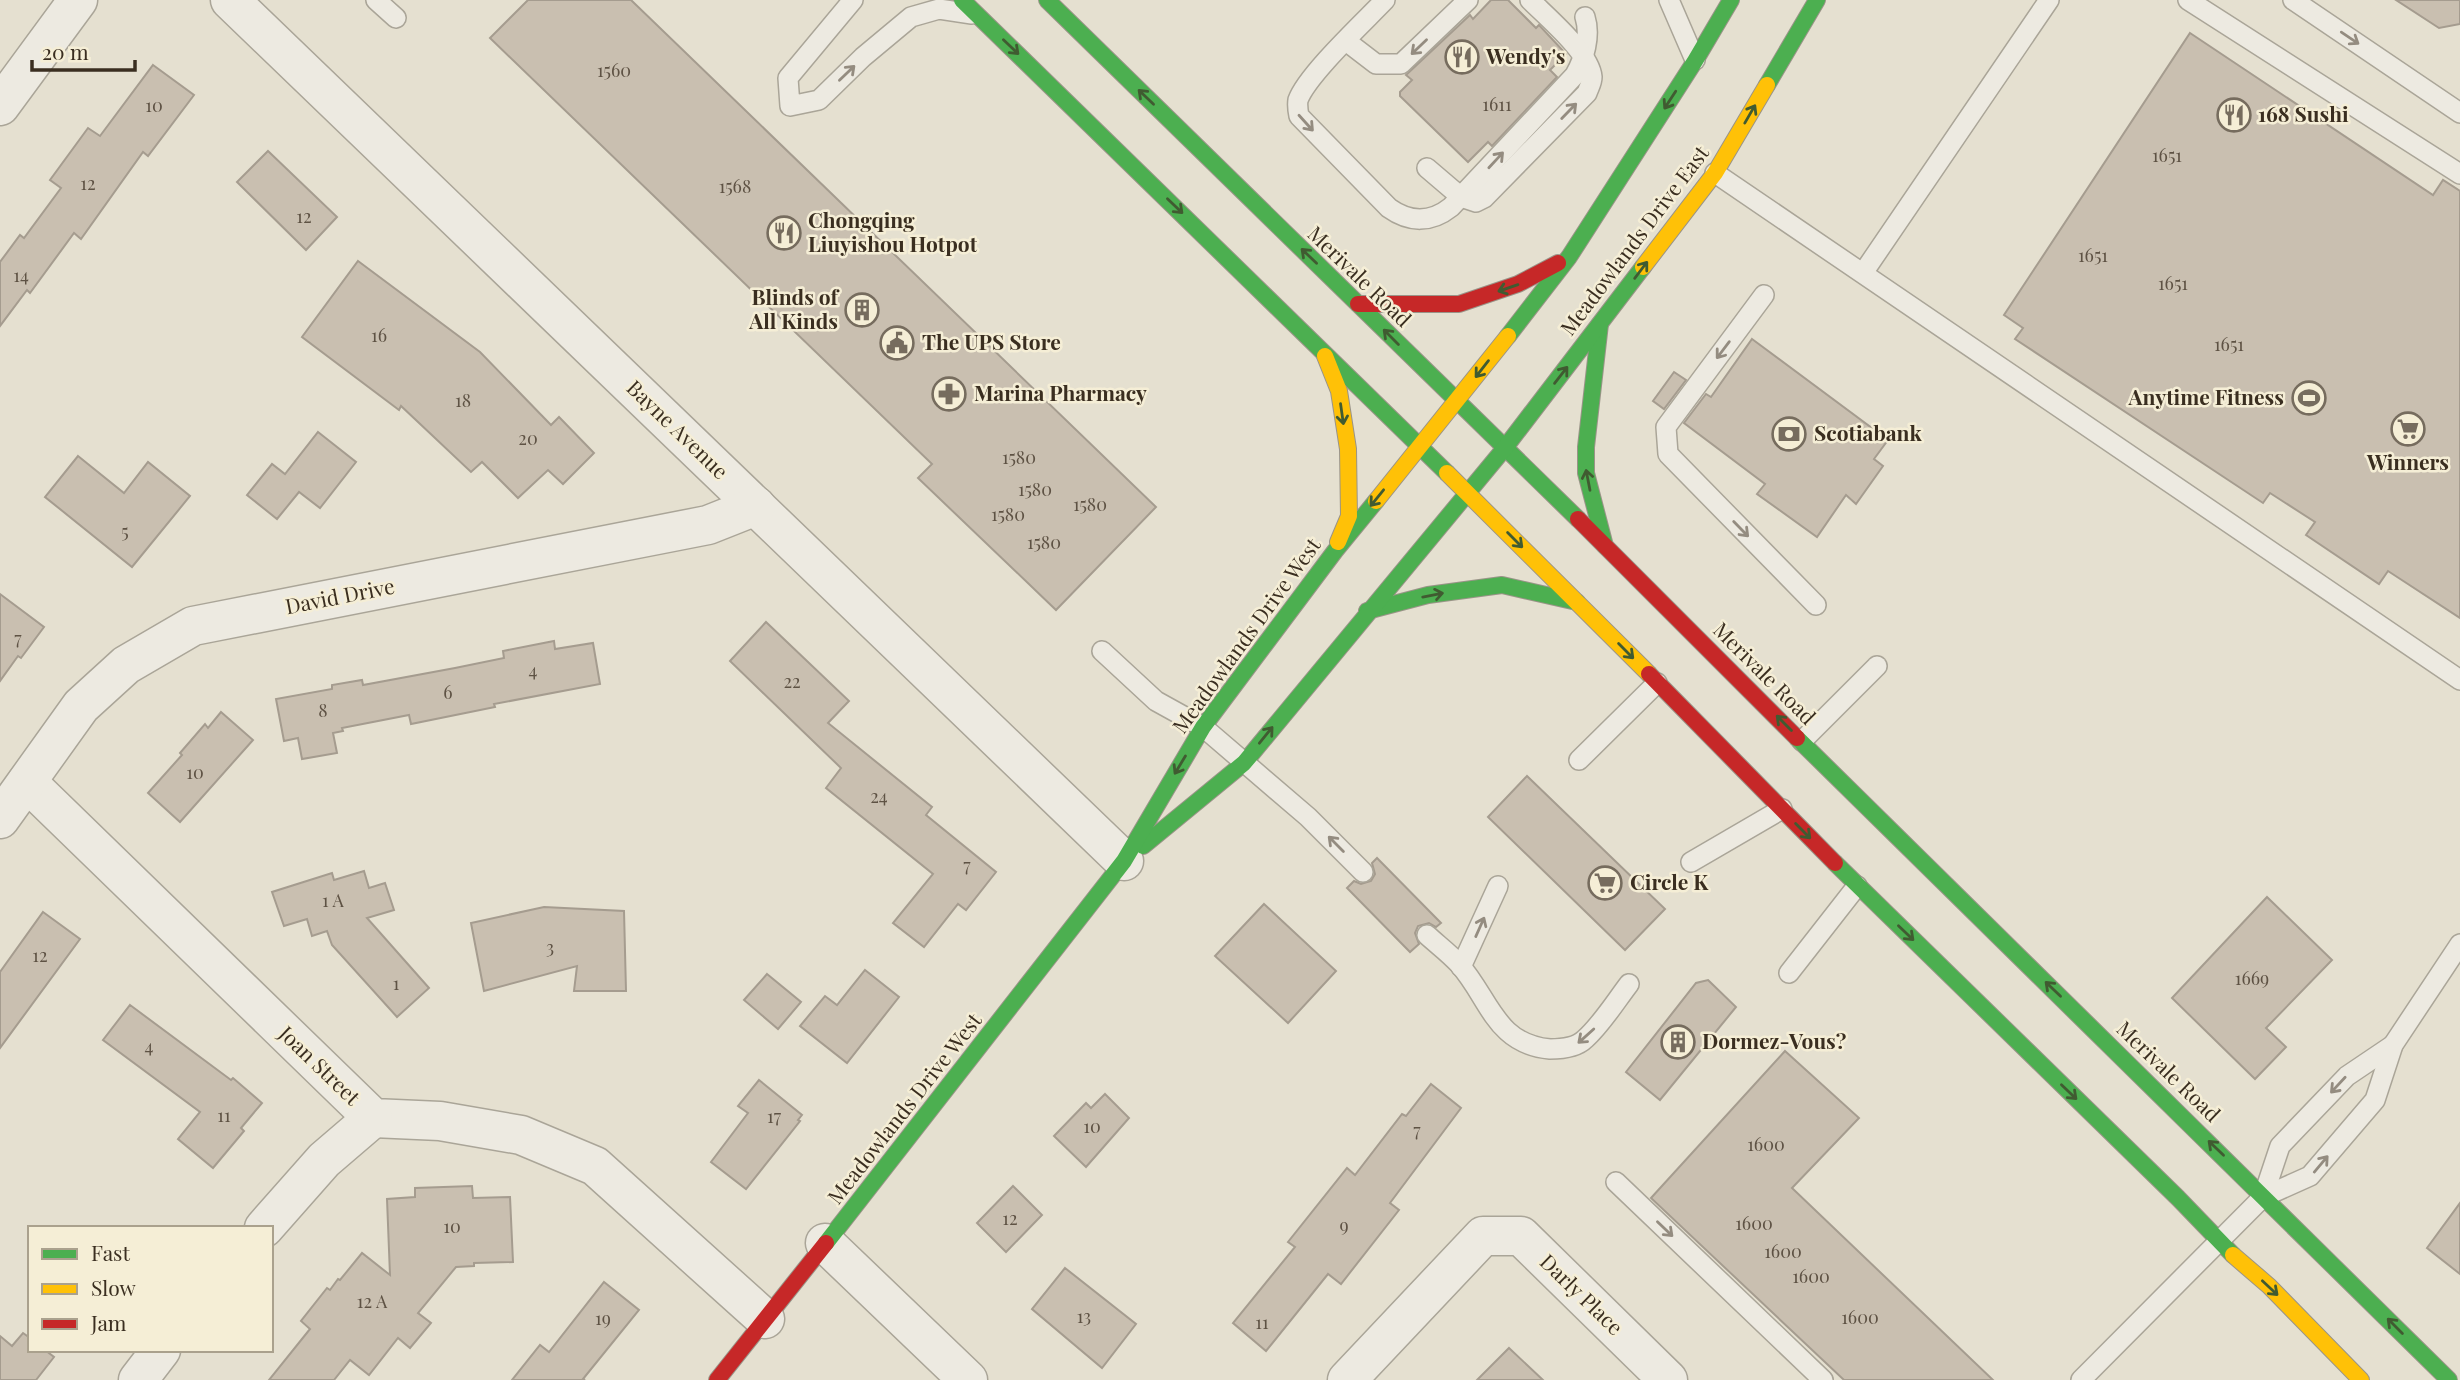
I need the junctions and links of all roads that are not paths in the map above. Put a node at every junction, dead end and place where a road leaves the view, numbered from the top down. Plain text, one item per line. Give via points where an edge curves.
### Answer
1 (78, 0) edge
2 (230, 0) edge
3 (376, 0) edge
4 (853, 0) edge
5 (962, 0) edge
6 (1047, 0) edge
7 (1385, 0) edge
8 (1468, 0) edge
9 (1530, 0) edge
10 (1669, 0) edge
11 (1731, 0) edge
12 (1817, 0) edge
13 (2049, 0) edge
14 (2188, 0) edge
15 (2293, 0) edge
16 (978, 16) junction
17 (1585, 17) dead end
18 (396, 18) dead end
19 (1346, 41) junction
20 (1583, 58) junction
21 (1695, 61) junction
22 (0, 106) edge
23 (2460, 113) edge
24 (1427, 168) dead end
25 (1715, 173) junction
26 (2460, 174) edge
27 (1461, 197) junction
28 (1569, 257) junction
29 (1863, 273) junction
30 (1764, 295) dead end
31 (1358, 304) junction
32 (1600, 324) junction
33 (1322, 349) junction
34 (1457, 402) junction
35 (1420, 446) junction
36 (1504, 449) junction
37 (1466, 492) junction
38 (755, 506) junction
39 (1605, 546) junction
40 (1335, 551) junction
41 (1578, 602) junction
42 (1816, 605) dead end
43 (1367, 611) junction
44 (1102, 651) dead end
45 (1877, 666) dead end
46 (2460, 680) edge
47 (1657, 683) junction
48 (1203, 727) junction
49 (1802, 741) junction
50 (1579, 760) dead end
51 (1244, 762) junction
52 (27, 782) junction
53 (1782, 809) junction
54 (0, 819) edge
55 (1124, 861) junction
56 (1691, 862) dead end
57 (1363, 872) dead end
58 (1498, 886) dead end
59 (1857, 886) junction
60 (1427, 935) dead end
61 (2460, 944) edge
62 (1461, 967) junction
63 (1789, 973) dead end
64 (1629, 984) dead end
65 (2393, 1045) junction
66 (373, 1118) junction
67 (1616, 1182) dead end
68 (2263, 1197) junction
69 (266, 1226) edge
70 (825, 1243) junction
71 (2219, 1243) junction
72 (765, 1319) junction
73 (159, 1352) edge
74 (138, 1380) edge
75 (717, 1380) edge
76 (968, 1380) edge
77 (1347, 1380) edge
78 (1668, 1380) edge
79 (1822, 1380) edge
80 (2081, 1380) edge
81 (2361, 1380) edge
82 (2449, 1380) edge

1 - 22 street
2 - 38 street, Bayne Avenue
3 - 18 lane
4 -> 16 lane via 788,78 790,106 819,100 911,17 939,9
5 - 16 main road
31 -> 6 main road, Merivale Road
7 - 19 lane
8 -> 19 lane via 1401,64 1376,64
9 - 20 lane
10 - 21 lane
11 - 21 main road, Meadowlands Drive East
25 -> 12 main road, Meadowlands Drive East
13 - 29 lane
14 - 26 lane
15 -> 23 lane
16 -> 33 main road
17 - 20 lane via 1588,32
19 -> 27 lane via 1303,91 1297,102 1299,116 1398,214 1439,217
27 -> 20 lane via 1575,75
21 -> 28 main road, Meadowlands Drive East
24 - 27 lane
25 - 29 lane
32 -> 25 main road, Meadowlands Drive East
28 -> 31 main road via 1518,284 1460,304
28 -> 34 main road, Meadowlands Drive East
29 - 46 lane
30 -> 42 lane via 1666,427 1668,454
34 -> 31 main road, Merivale Road
36 -> 32 main road, Meadowlands Drive East
39 -> 32 main road via 1586,473
33 - 35 main road
33 -> 40 main road via 1339,391 1348,449 1349,516
34 - 35 main road, Meadowlands Drive East
34 - 36 main road, Merivale Road
35 - 37 main road
35 -> 40 main road, Meadowlands Drive West
36 - 37 main road, Meadowlands Drive East
36 - 39 main road, Merivale Road
37 -> 41 main road
37 - 43 main road, Meadowlands Drive West
38 - 52 street, David Drive via 708,525 193,626 126,665 81,706
38 - 55 street, Bayne Avenue
49 -> 39 main road, Merivale Road
40 - 48 main road, Meadowlands Drive West
43 -> 41 main road via 1428,595 1502,585
41 -> 47 main road
51 -> 43 main road, Meadowlands Drive West
44 - 48 lane via 1156,701
45 - 49 lane
47 - 50 lane
47 - 53 main road
48 - 51 lane
48 -> 55 main road, Meadowlands Drive West
68 -> 49 main road, Merivale Road
51 - 55 main road, Meadowlands Drive West
57 -> 51 lane
52 - 54 street, David Drive
52 - 66 street, Joan Street
53 - 56 lane
53 -> 59 main road
55 - 70 main road, Meadowlands Drive West
62 -> 58 lane
59 - 63 lane
59 -> 71 main road
60 - 62 lane
61 - 65 lane
64 -> 62 lane via 1585,1040 1553,1049 1513,1037 1498,1023
65 -> 68 lane via 2347,1076 2280,1146
68 -> 65 lane via 2311,1176 2375,1100
66 - 69 street via 324,1160
66 - 72 street, Joan Street via 440,1121 521,1135 596,1166
67 -> 79 lane
68 - 71 lane
82 -> 68 main road, Merivale Road
70 - 72 main road, Meadowlands Drive West
70 - 76 street
71 - 80 lane
71 -> 81 main road via 2269,1286
72 - 75 main road, Meadowlands Drive West
73 - 74 street
77 - 78 street, Darly Place via 1483,1236 1521,1236

